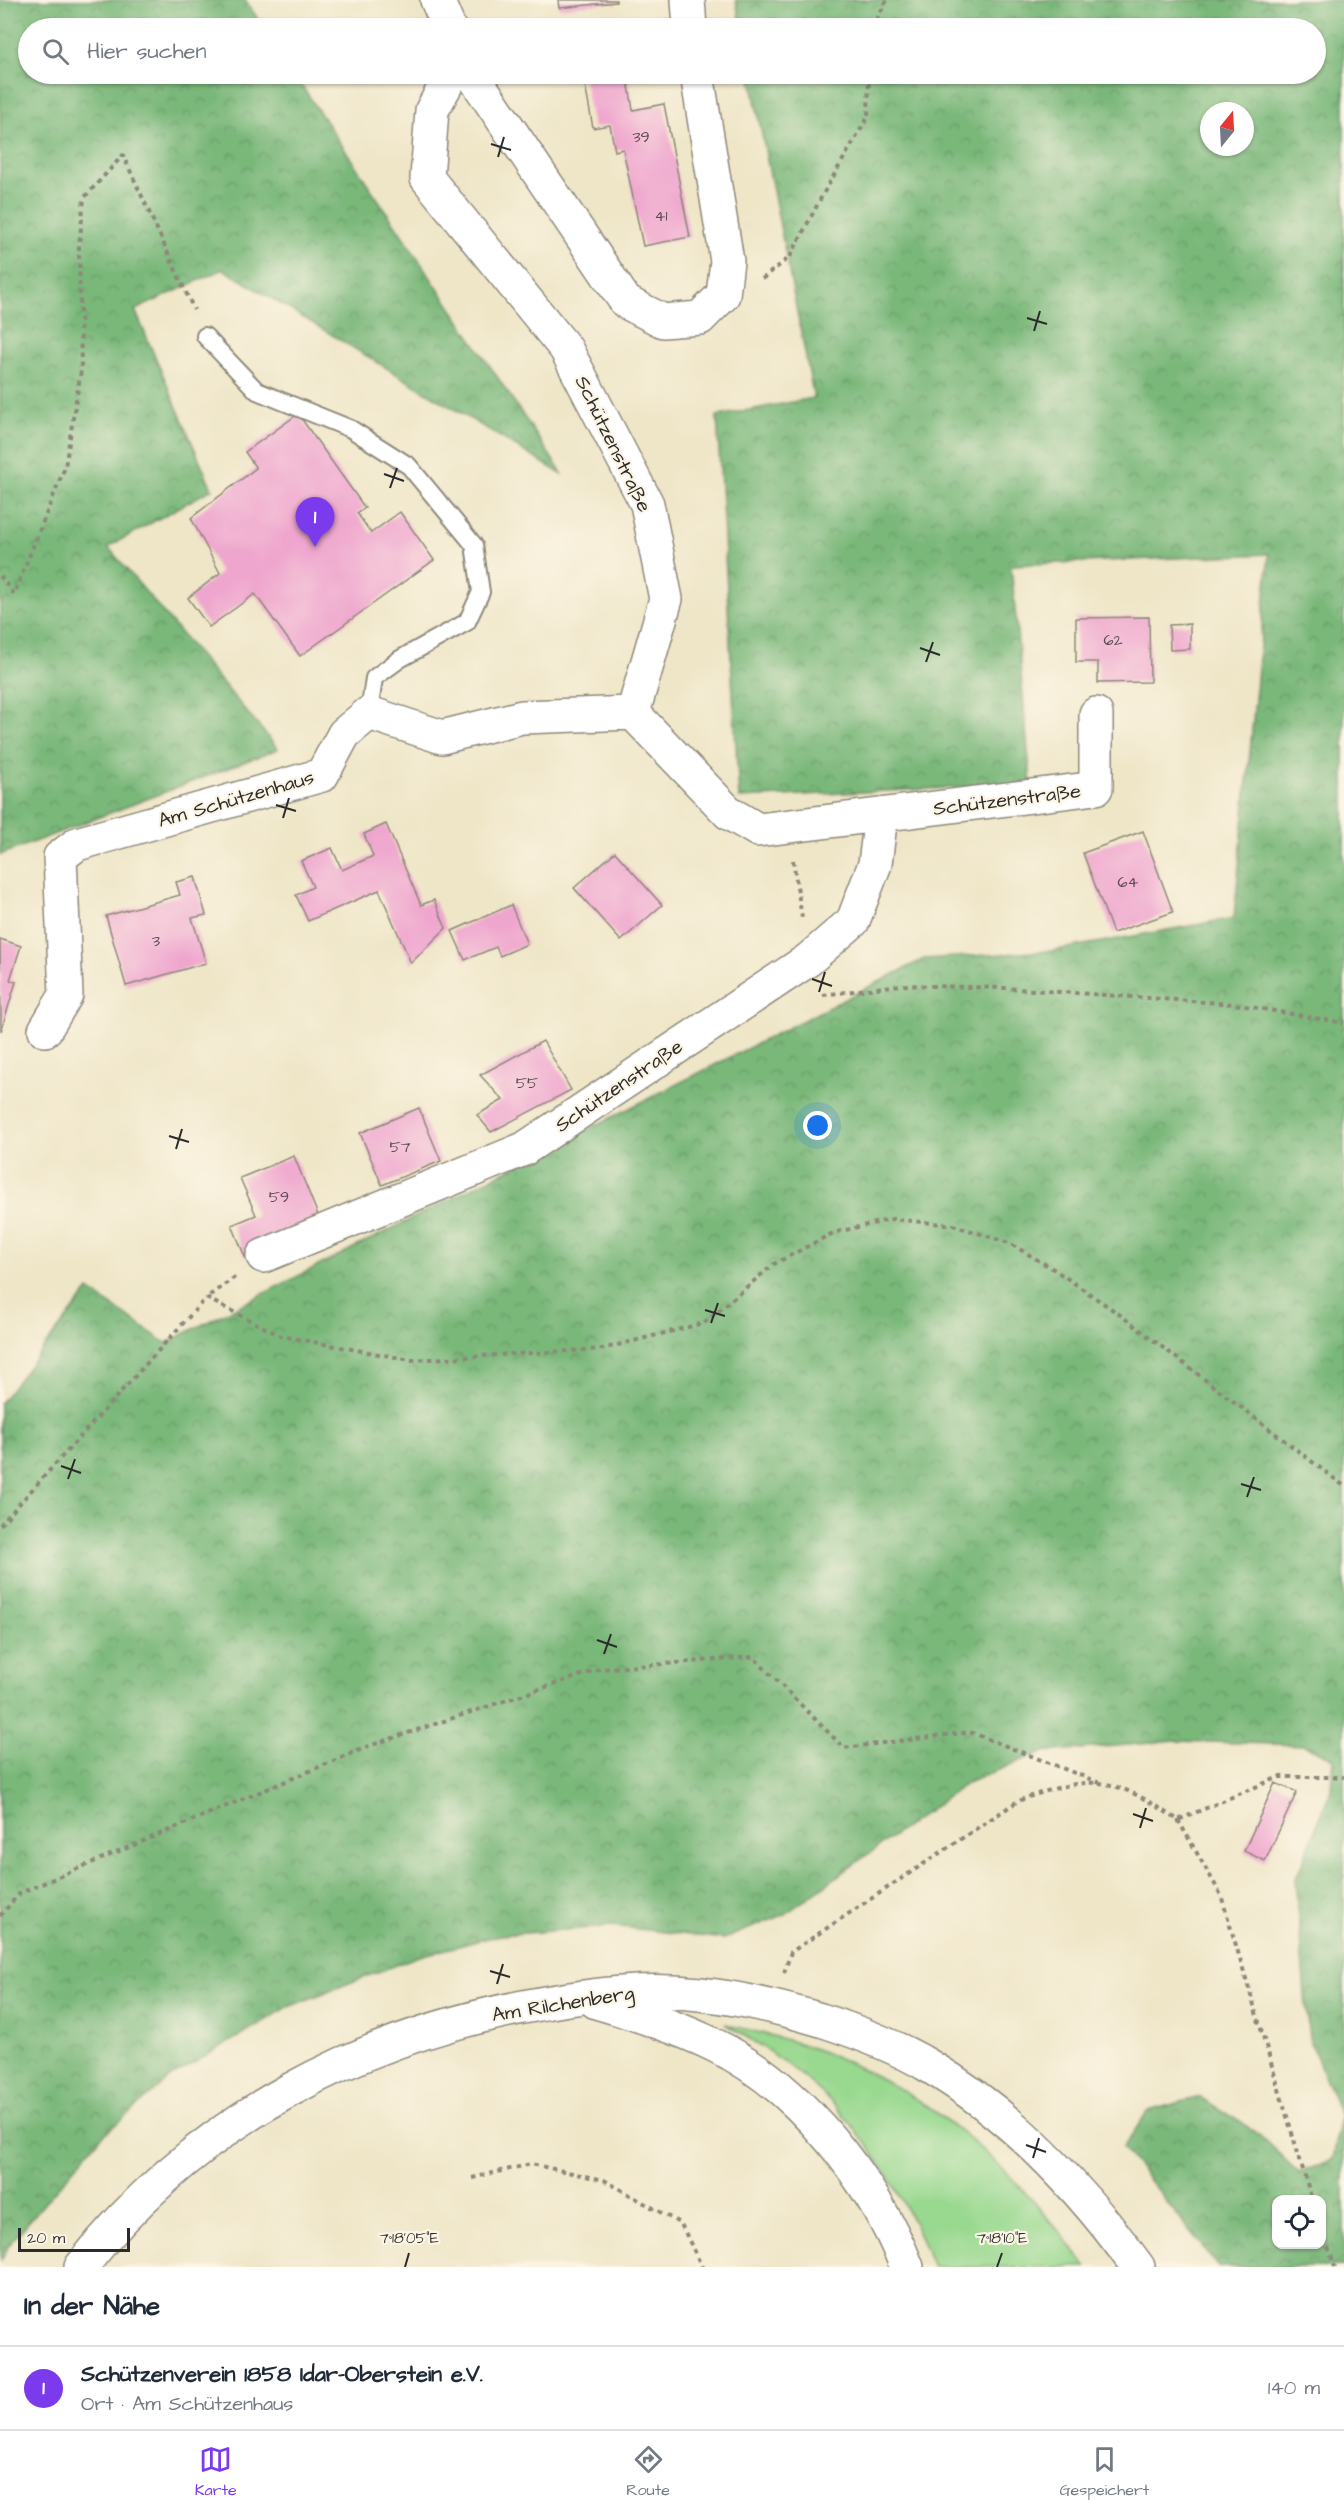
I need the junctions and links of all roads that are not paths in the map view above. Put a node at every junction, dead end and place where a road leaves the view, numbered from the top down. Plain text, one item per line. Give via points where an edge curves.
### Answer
1 (437, 0) edge
2 (688, 0) edge
3 (445, 18) edge
4 (689, 18) edge
5 (446, 84) edge
6 (479, 84) edge
7 (699, 84) edge
8 (205, 336) road end
9 (369, 713) junction
10 (633, 713) junction
11 (1096, 714) dead end
12 (881, 816) junction
13 (45, 1030) dead end
14 (263, 1256) road end
15 (580, 1997) junction
16 (81, 2267) edge
17 (907, 2267) edge
18 (1138, 2267) edge

1 - 3 street
2 - 4 street
5 - 10 street, Schützenstraße via 432,110 427,178 566,349 647,504 666,599
6 - 7 street via 626,302 663,321 700,318 723,295 727,261
8 - 9 lane via 257,391 351,429 409,466 474,545 481,592 466,622 374,678
9 - 10 street via 442,737 522,717
9 - 13 street, Am Schützenhaus via 344,734 322,775 77,844 60,857 66,995
10 - 12 street, Schützenstraße via 729,813 758,830
11 - 12 street, Schützenstraße via 1096,788
12 - 14 street, Schützenstraße via 875,864 853,921 796,968 525,1149
15 - 16 street, Am Rilchenberg via 428,2030 368,2051 301,2082 250,2113 138,2201
15 - 17 street via 685,2032 759,2072 822,2128 850,2163 877,2203
15 - 18 street, Am Rilchenberg via 634,1992 698,1993 772,2007 859,2033 927,2064 978,2097 1017,2129 1075,2189

